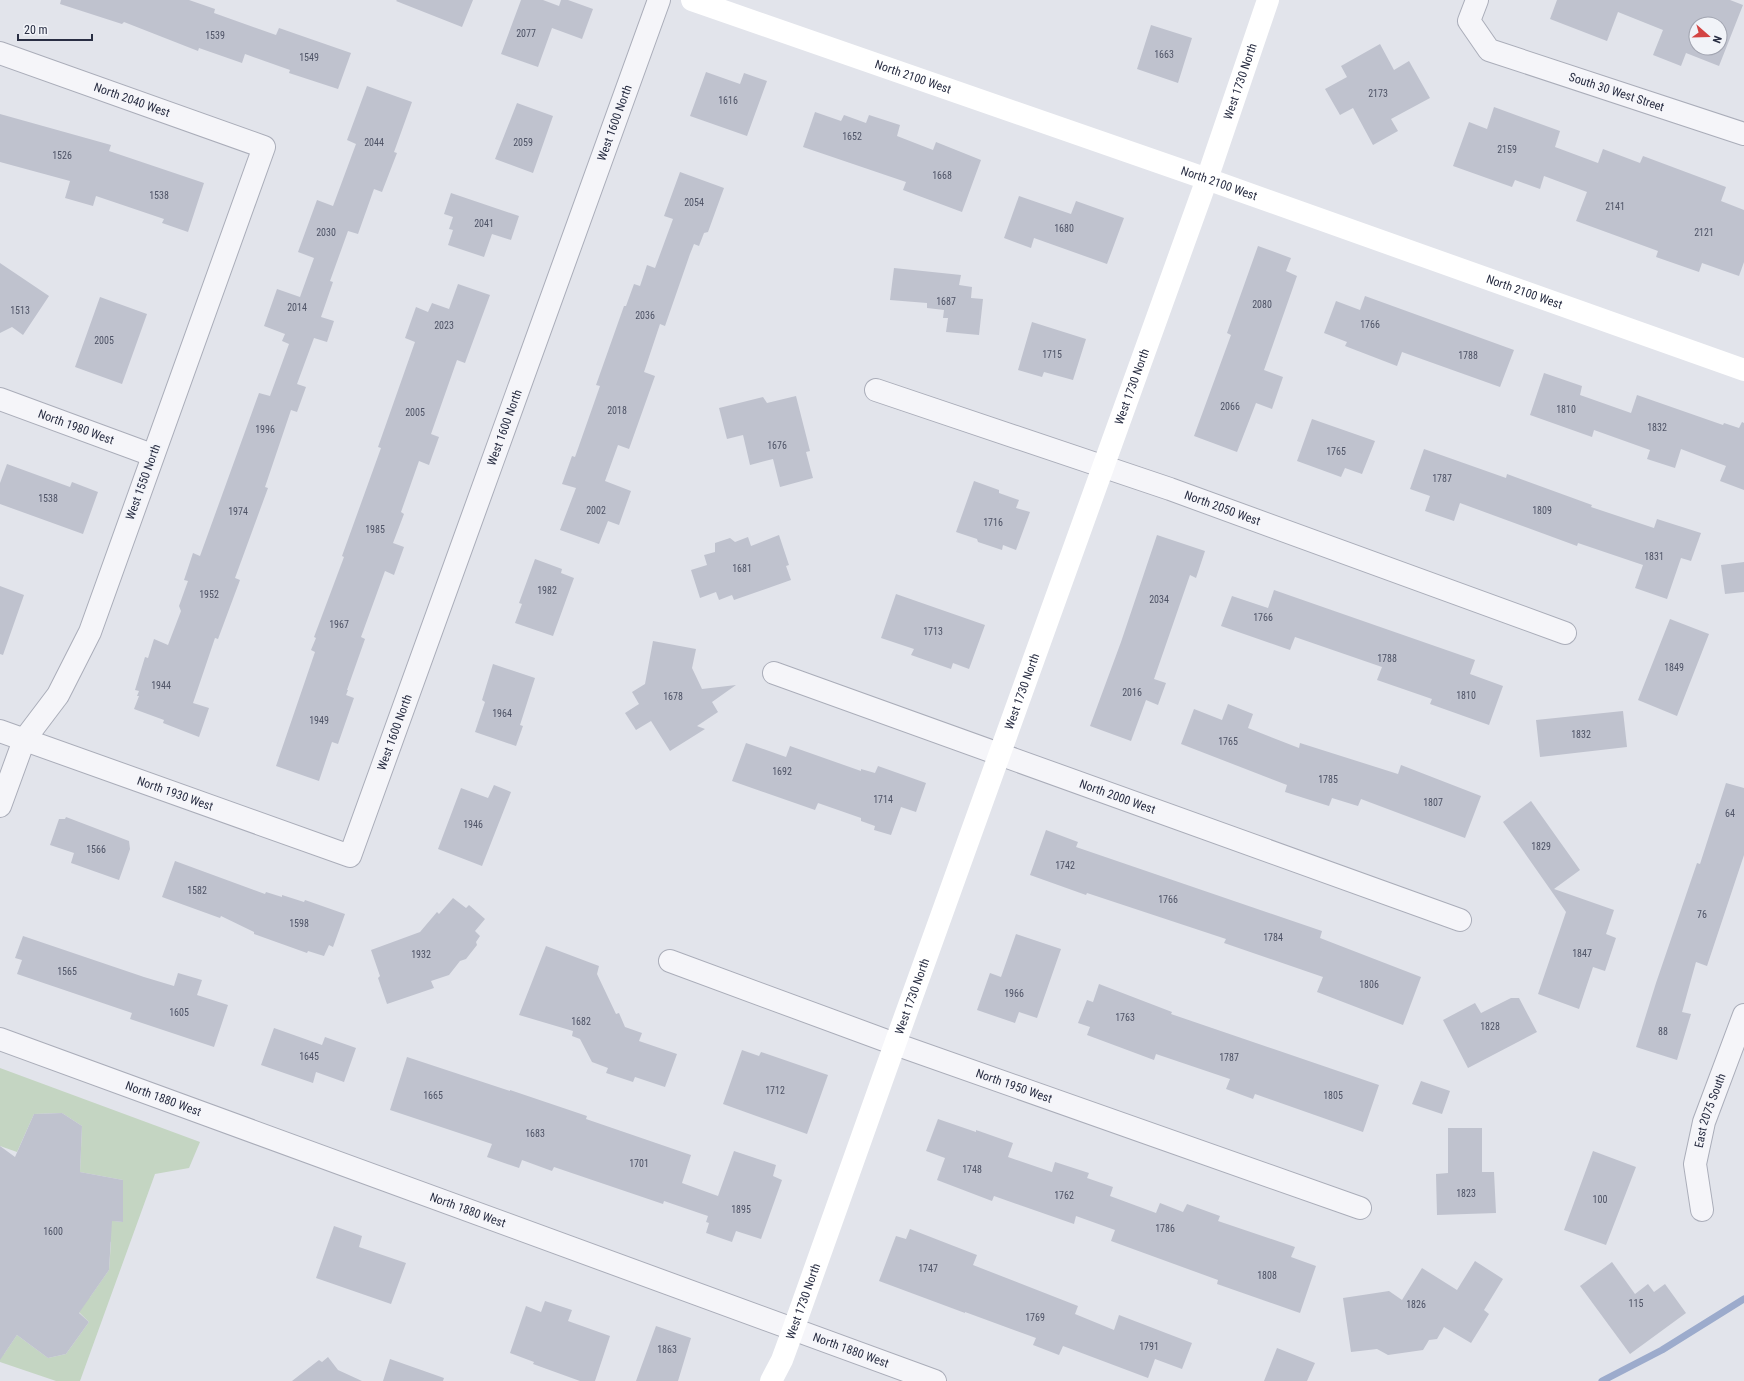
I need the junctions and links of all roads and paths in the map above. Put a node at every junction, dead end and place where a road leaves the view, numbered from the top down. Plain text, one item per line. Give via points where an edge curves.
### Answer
1 (658, 0) edge
2 (692, 0) edge
3 (1268, 0) edge
4 (1477, 0) edge
5 (0, 53) edge
6 (1744, 134) edge
7 (264, 147) joint
8 (1207, 179) junction
9 (1744, 370) edge
10 (876, 390) dead end
11 (0, 399) edge
12 (152, 455) junction
13 (1104, 466) junction
14 (1565, 633) dead end
15 (774, 673) dead end
16 (0, 731) edge
17 (24, 740) junction
18 (999, 755) junction
19 (0, 806) edge
20 (350, 856) joint
21 (1460, 920) dead end
22 (670, 961) dead end
23 (1744, 1015) edge
24 (0, 1039) edge
25 (895, 1044) junction
26 (1360, 1208) dead end
27 (1702, 1210) dead end
28 (793, 1330) junction
29 (771, 1381) edge
30 (935, 1381) edge

1 - 20 street, West 1600 North
2 - 8 street, North 2100 West
3 - 8 street, West 1730 North
4 - 6 street, South 30 West Street via 1469,21 1489,50
5 - 7 street, North 2040 West
7 - 12 street, West 1550 North
8 - 9 street, North 2100 West
8 - 13 street, West 1730 North
10 - 13 street, North 2050 West
11 - 12 street, North 1980 West
12 - 17 street, West 1550 North via 90,632 58,695
13 - 14 street, North 2050 West
13 - 18 street, West 1730 North
15 - 18 street, North 2000 West
16 - 17 street, North 1930 West
17 - 19 street, West 1550 North
17 - 20 street, North 1930 West
18 - 21 street, North 2000 West
18 - 25 street, West 1730 North
22 - 25 street, North 1950 West
23 - 27 street, East 2075 South via 1704,1122 1694,1164
24 - 28 street, North 1880 West
25 - 26 street, North 1950 West
25 - 28 street, West 1730 North
28 - 29 street, West 1730 North
28 - 30 street, North 1880 West

